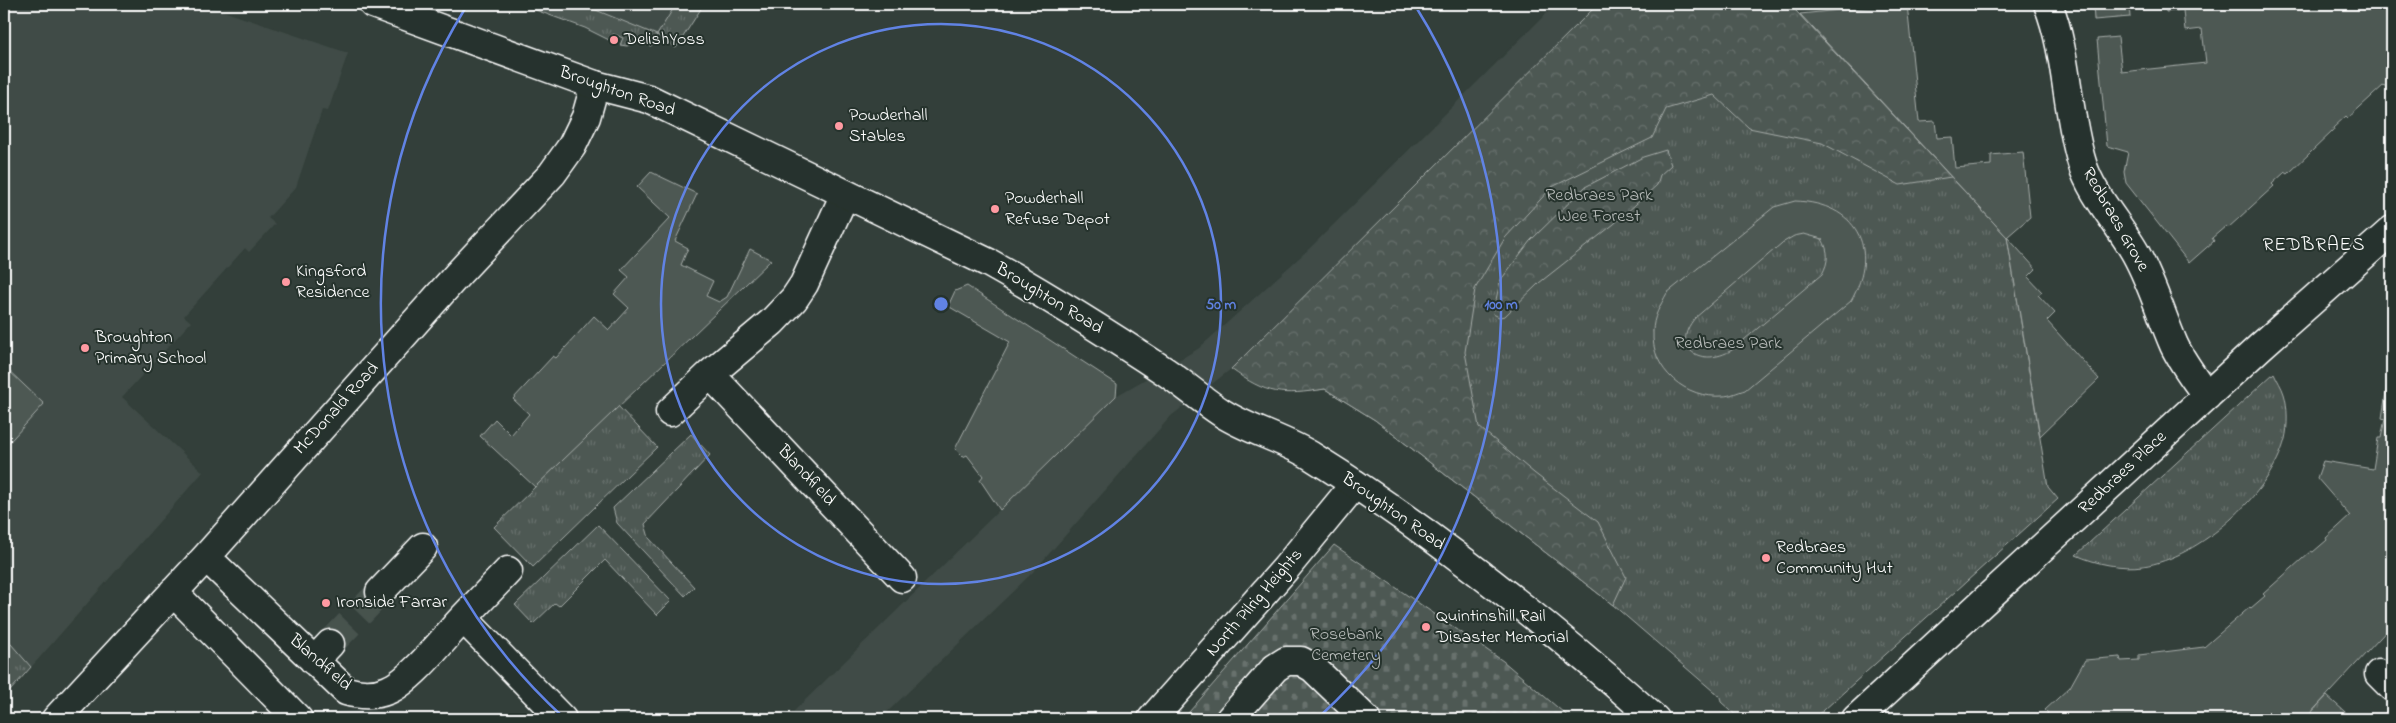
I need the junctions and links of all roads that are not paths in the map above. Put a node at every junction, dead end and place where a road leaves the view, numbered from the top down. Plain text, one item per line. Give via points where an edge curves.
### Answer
1 (373, 4) edge
2 (2048, 4) edge
3 (595, 85) junction
4 (845, 194) junction
5 (2392, 230) edge
6 (710, 374) junction
7 (2207, 396) junction
8 (670, 412) dead end
9 (1355, 484) junction
10 (423, 547) dead end
11 (206, 557) junction
12 (508, 571) dead end
13 (902, 578) dead end
14 (173, 592) junction
15 (380, 592) tunnel mouth
16 (463, 618) junction
17 (56, 719) edge
18 (298, 719) edge
19 (562, 719) edge
20 (1152, 719) edge
21 (1230, 719) edge
22 (1366, 719) edge
23 (1655, 719) edge
24 (1856, 719) edge

1 - 3 street, Broughton Road
2 - 7 street, Redbraes Grove via 2060,40 2082,165 2142,264 2185,367
3 - 4 street, Broughton Road via 649,99
3 - 11 street, McDonald Road via 586,117 572,146 552,174 458,274
4 - 6 street via 794,299 772,322
4 - 9 street, Broughton Road via 989,263 1075,312 1223,414 1310,455
5 - 7 street, Redbraes Place
6 - 8 street
6 - 13 street, Blandfield
7 - 24 street, Redbraes Place
9 - 20 street, North Pilrig Heights via 1286,568
9 - 23 street, Broughton Road via 1514,600
10 - 15 street
11 - 14 street, McDonald Road
11 - 16 street, Blandfield via 322,652 346,690 358,694 374,694 401,683
12 - 16 street, Blandfield
14 - 17 street, McDonald Road
14 - 18 street
16 - 19 street
21 - 22 street via 1275,668 1286,661 1301,661 1313,668

